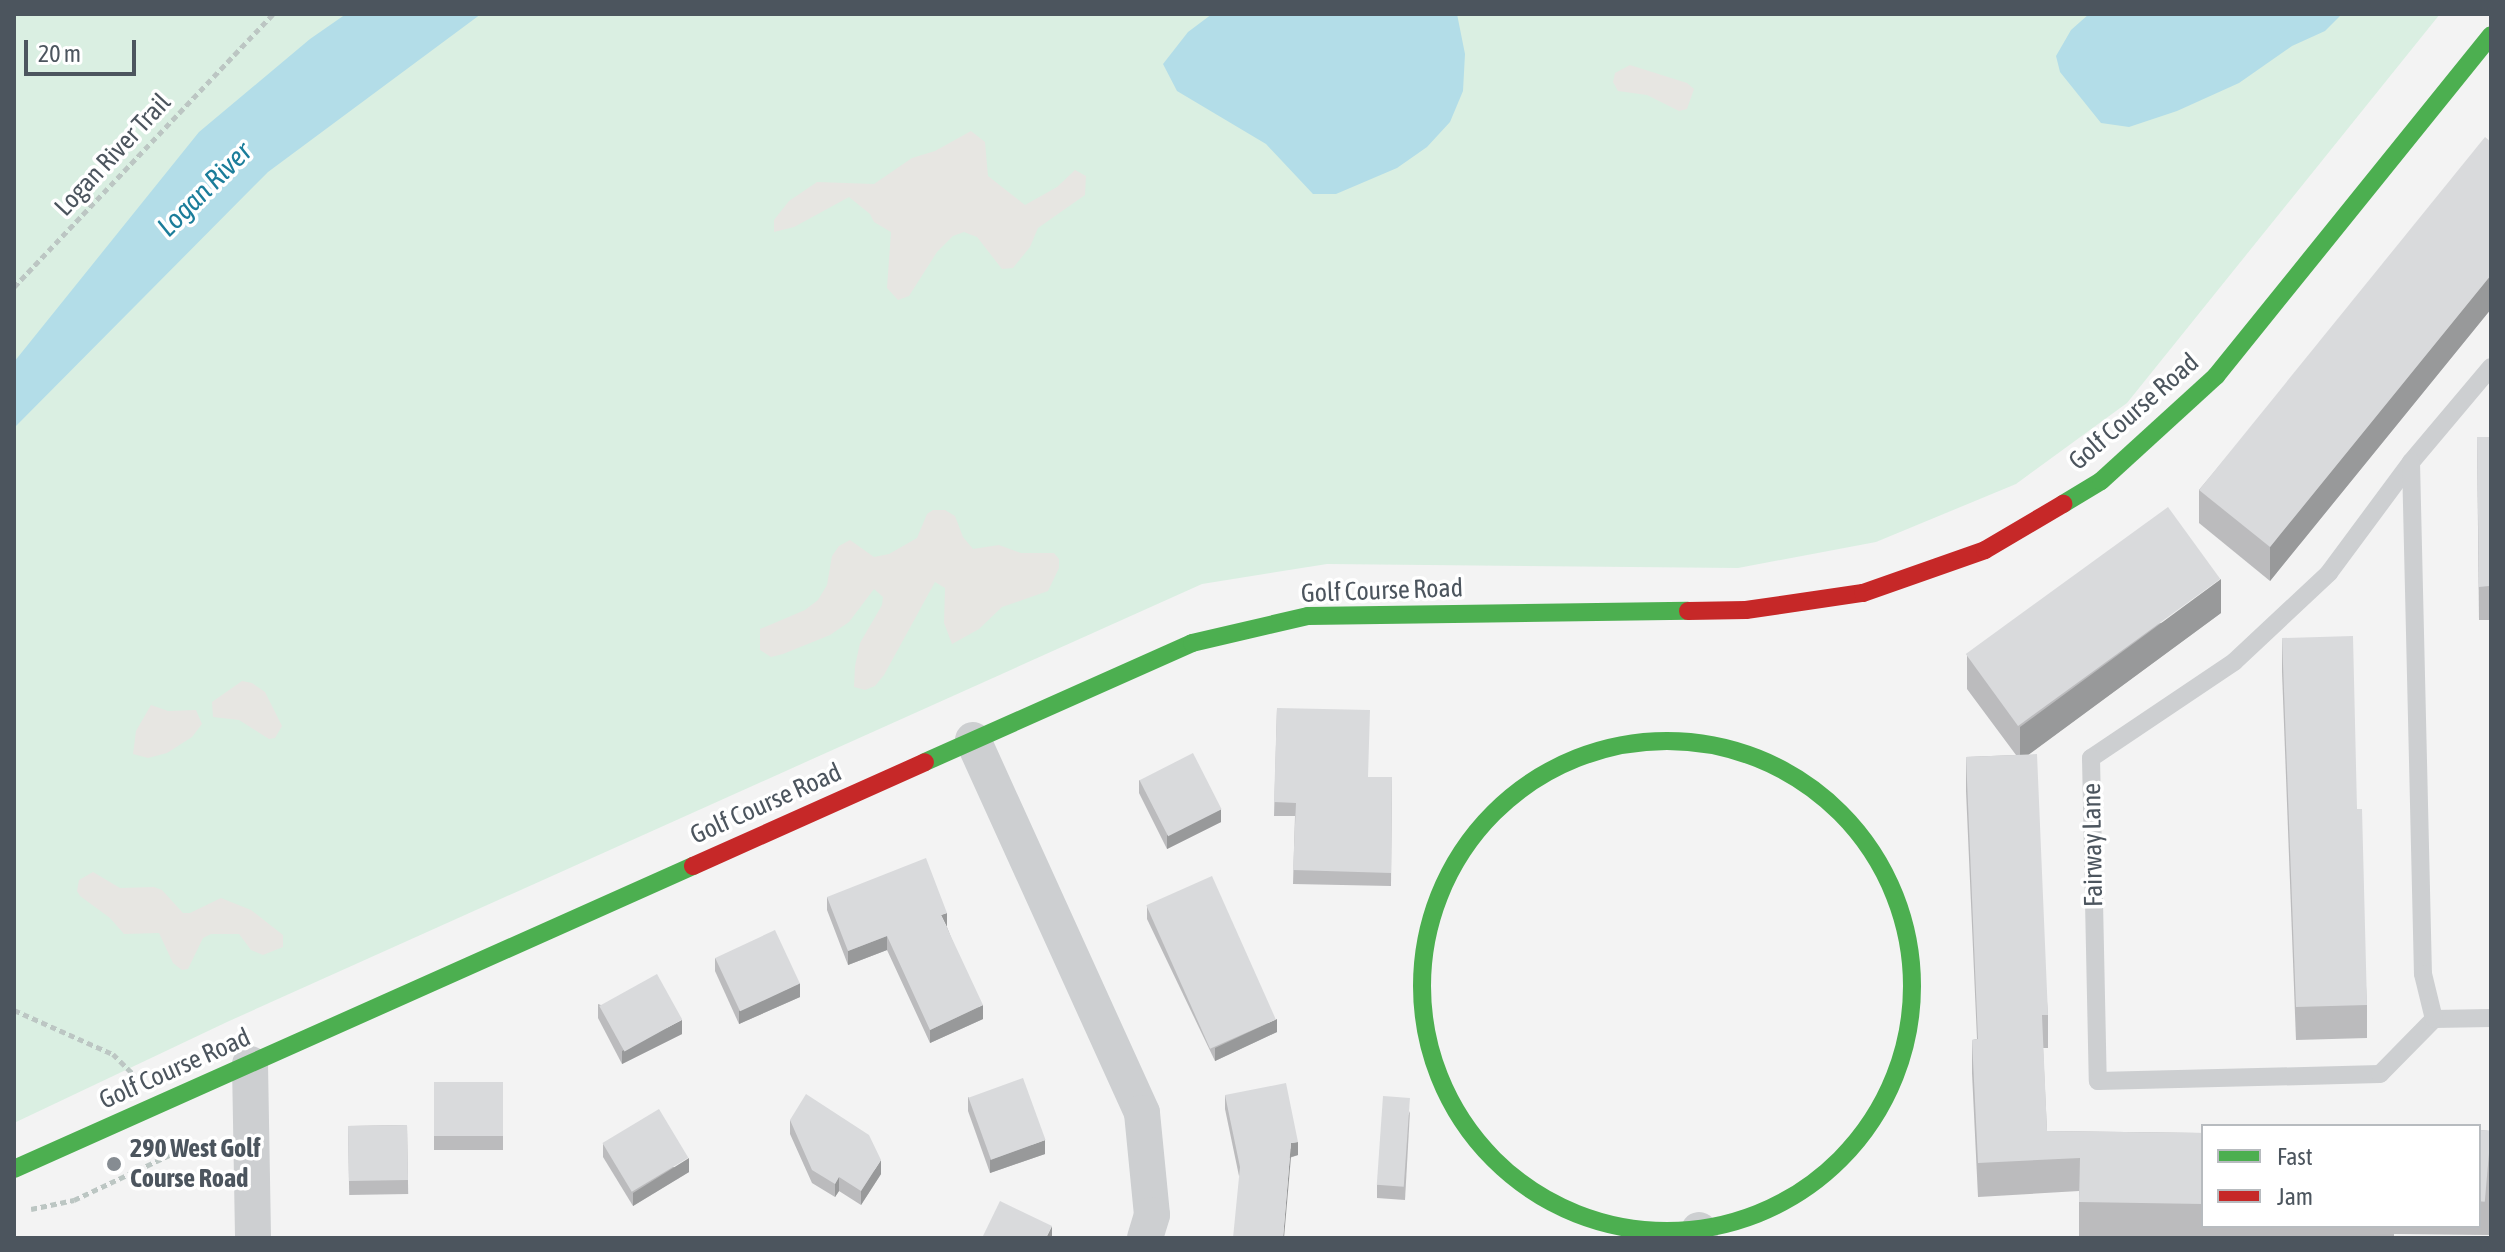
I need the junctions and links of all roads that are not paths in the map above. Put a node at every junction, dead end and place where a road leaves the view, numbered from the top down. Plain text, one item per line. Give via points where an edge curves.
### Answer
1 (2491, 35) edge
2 (2491, 367) edge
3 (2411, 462) junction
4 (973, 740) junction
5 (2491, 1018) edge
6 (2434, 1019) junction
7 (250, 1064) junction
8 (14, 1169) edge
9 (1700, 1234) edge
10 (253, 1238) edge
11 (1145, 1238) edge

1 - 4 street, Golf Course Road via 2473,69 2216,376 2101,481 1985,550 1863,593 1746,610 1308,616 1192,643
2 - 3 lane, Fairway Lane
3 - 6 lane via 2423,974
3 - 6 lane, Fairway Lane via 2329,573 2234,662 2091,758 2098,1081 2380,1074
4 - 7 street, Golf Course Road
4 - 11 street via 1142,1113 1152,1215
5 - 6 lane
7 - 8 street, Golf Course Road
7 - 10 street
9 - 9 street via 1770,1209 1832,1169 1879,1113 1907,1045 1913,972 1898,900 1863,835 1810,785 1744,752 1664,740 1585,753 1505,801 1460,850 1427,924 1420,1003 1438,1081 1481,1149 1543,1199 1619,1227

